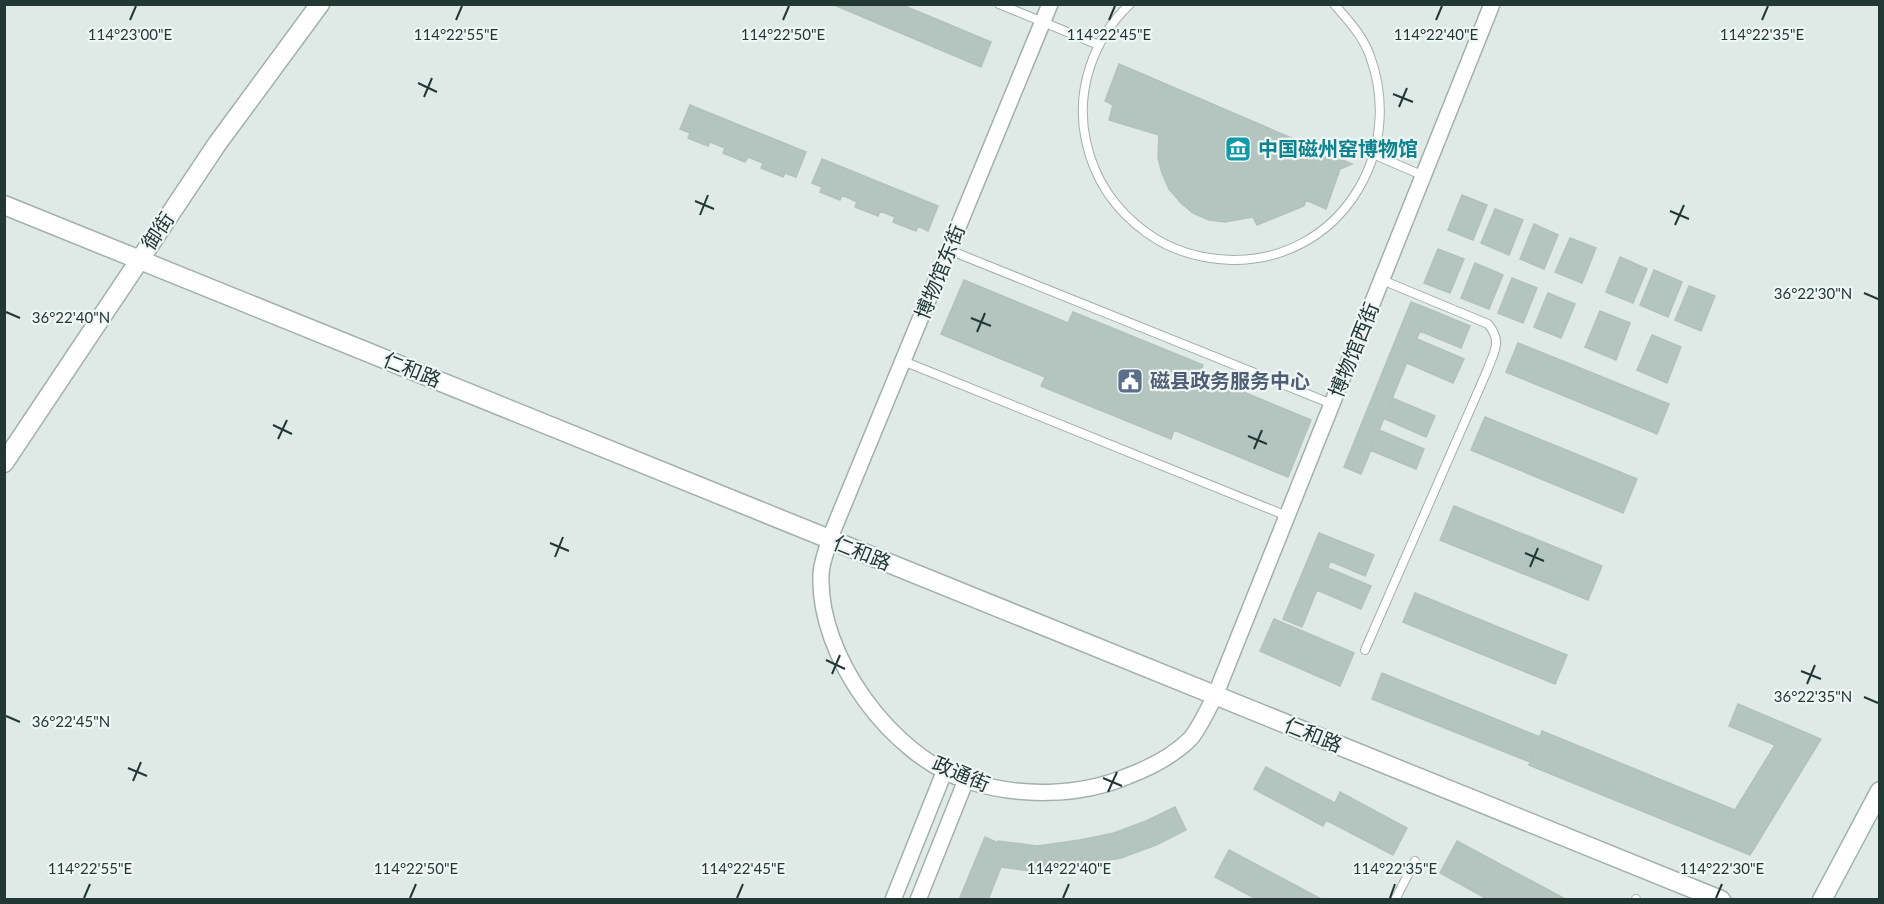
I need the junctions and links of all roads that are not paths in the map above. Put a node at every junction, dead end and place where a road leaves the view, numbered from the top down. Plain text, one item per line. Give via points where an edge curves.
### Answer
1 (320, 4) edge
2 (999, 4) edge
3 (1050, 4) edge
4 (1130, 4) edge
5 (1334, 4) edge
6 (1492, 4) edge
7 (1043, 23) junction
8 (1099, 45) junction
9 (1375, 155) junction
10 (1424, 176) junction
11 (4, 205) edge
12 (949, 250) junction
13 (139, 260) junction
14 (1382, 280) junction
15 (903, 361) junction
16 (1332, 404) junction
17 (4, 463) edge
18 (1287, 516) junction
19 (830, 540) junction
20 (1365, 650) dead end
21 (1215, 696) junction
22 (945, 770) junction
23 (966, 780) junction
24 (1880, 791) edge
25 (1415, 861) dead end
26 (893, 900) edge
27 (918, 900) edge
28 (1395, 900) edge
29 (1721, 900) edge
30 (1822, 900) edge

1 - 13 street, 御街
2 - 7 lane
3 - 7 street, 博物馆东街
4 - 8 lane via 1117,16
5 - 9 lane via 1353,25 1370,55 1379,88 1381,122
6 - 10 street, 博物馆西街
7 - 8 lane
7 - 12 street, 博物馆东街
8 - 9 lane via 1086,79 1083,106 1084,133 1095,168 1112,200 1138,226 1185,252 1221,260 1258,258 1309,239 1349,203
9 - 10 lane
10 - 14 street, 博物馆西街
11 - 13 street, 仁和路
12 - 15 street, 博物馆东街
12 - 16 lane
13 - 17 street, 御街
13 - 19 street, 仁和路
14 - 16 street, 博物馆西街
14 - 20 lane via 1488,324 1497,342
15 - 18 lane
15 - 19 street, 博物馆东街
16 - 18 street, 博物馆西街
18 - 21 street, 博物馆西街
19 - 21 street, 仁和路
19 - 22 street, 政通街 via 821,573 822,603 841,660 857,690 881,721 911,749
21 - 23 street, 政通街 via 1191,738 1153,766 1112,783 1074,791 1031,792
21 - 29 street, 仁和路
22 - 23 street, 政通街
22 - 26 street
23 - 27 street
24 - 30 street
25 - 28 lane

